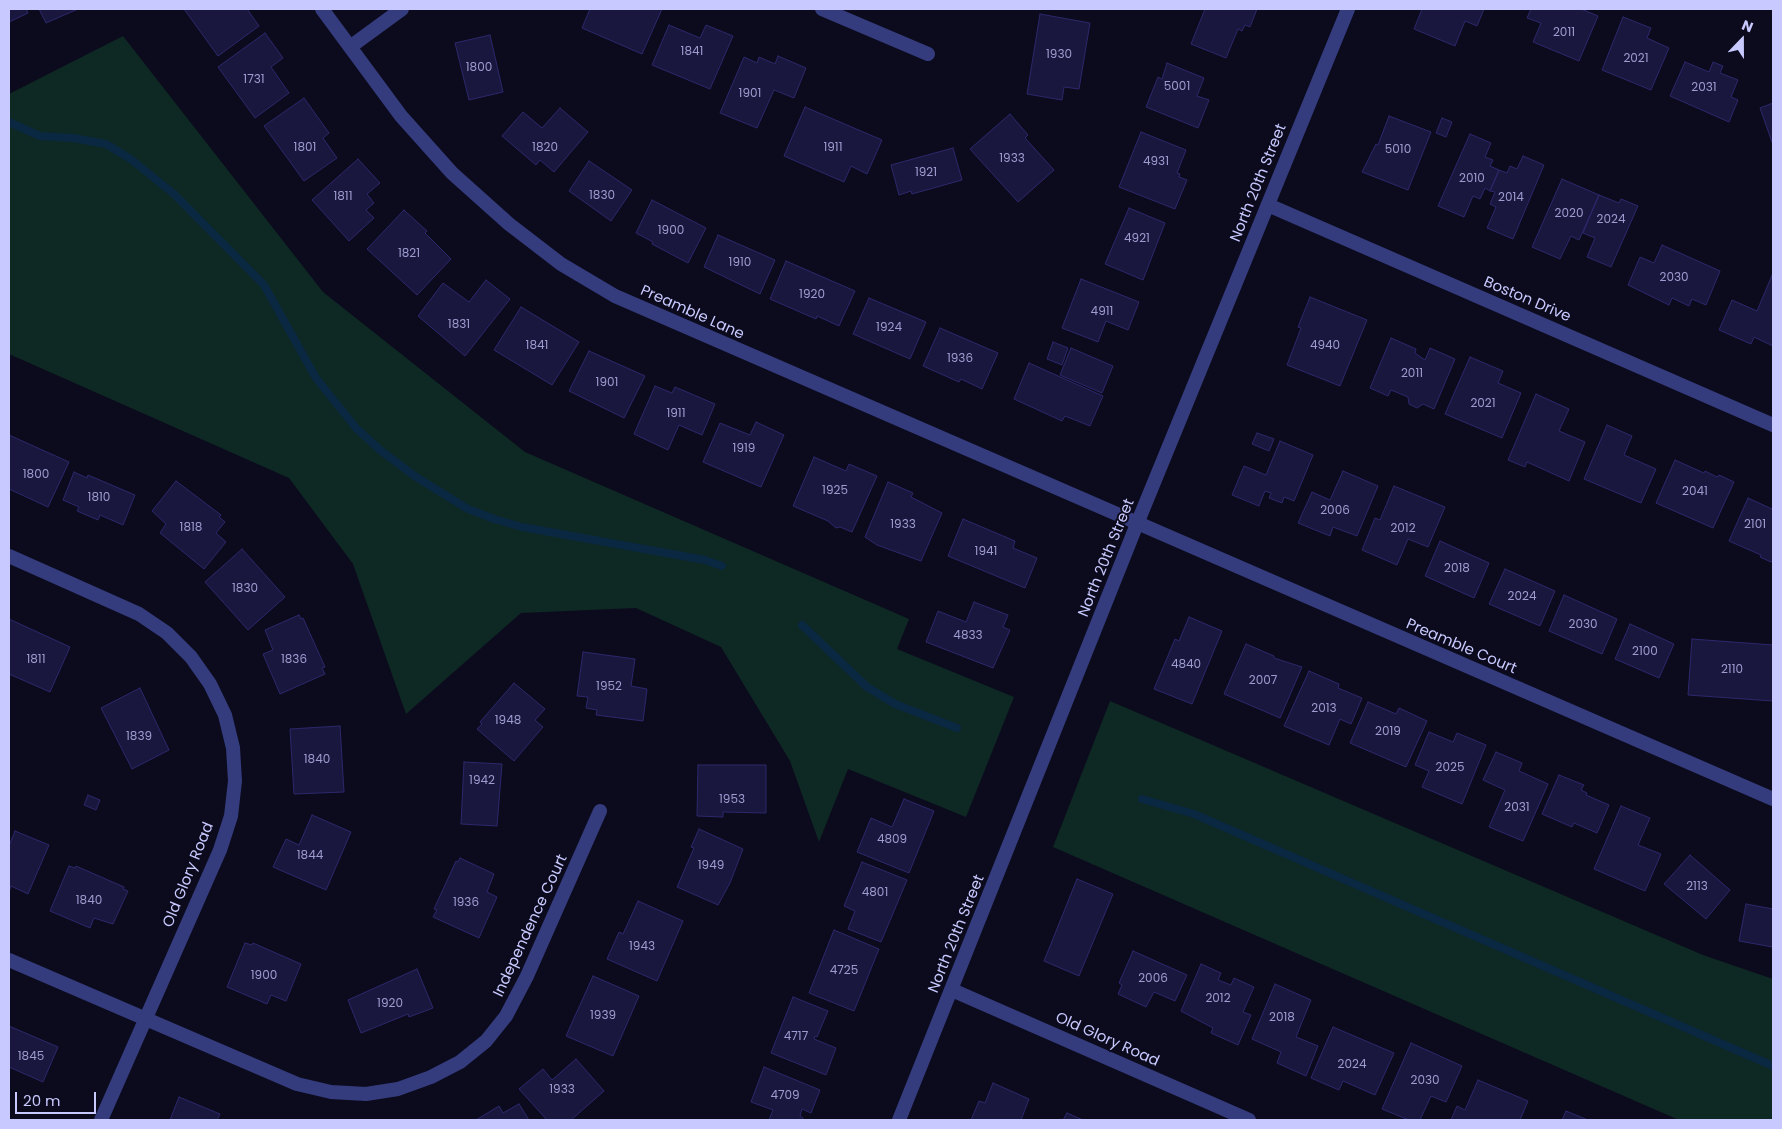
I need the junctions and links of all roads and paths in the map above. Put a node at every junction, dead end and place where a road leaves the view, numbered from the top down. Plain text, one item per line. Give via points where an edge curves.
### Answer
1 (322, 9) edge
2 (402, 9) edge
3 (822, 9) edge
4 (1348, 9) edge
5 (350, 47) junction
6 (928, 54) dead end
7 (1268, 205) junction
8 (1773, 425) edge
9 (1137, 524) junction
10 (9, 556) edge
11 (1773, 799) edge
12 (600, 811) dead end
13 (9, 960) edge
14 (952, 990) junction
15 (146, 1020) junction
16 (101, 1120) edge
17 (899, 1120) edge
18 (1249, 1120) edge

1 - 5 street, Preamble Lane
2 - 5 street
3 - 6 street
4 - 7 street, North 20th Street
5 - 9 street, Preamble Lane via 400,116 452,173 509,224 561,264 615,296 669,321
7 - 8 street, Boston Drive
7 - 9 street, North 20th Street
9 - 11 street, Preamble Court
9 - 14 street, North 20th Street
10 - 15 street, Old Glory Road via 139,614 167,633 191,657 210,684 224,715 233,748 231,816 220,850
12 - 15 street, Independence Court via 506,1016 486,1041 460,1062 431,1077 398,1089 366,1094 331,1092 297,1084
13 - 15 street, Independence Court
14 - 17 street, North 20th Street
14 - 18 street, Old Glory Road
15 - 16 street, Old Glory Road

